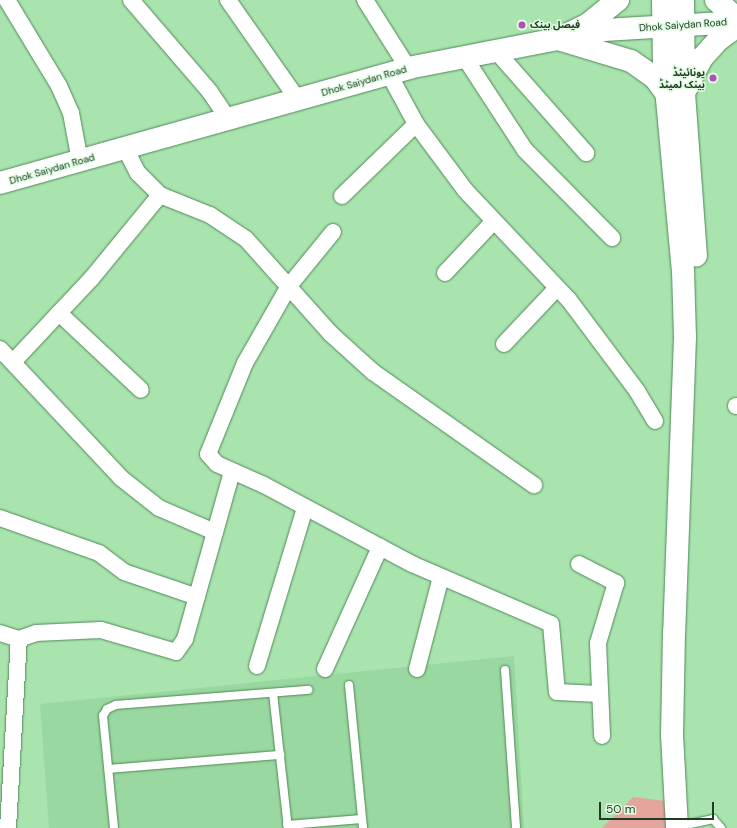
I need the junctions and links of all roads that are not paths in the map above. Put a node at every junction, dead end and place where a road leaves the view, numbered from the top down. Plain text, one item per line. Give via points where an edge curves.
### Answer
1 (7, 0) edge
2 (131, 0) edge
3 (228, 0) edge
4 (365, 0) edge
5 (618, 0) edge
6 (662, 0) edge
7 (683, 0) edge
8 (716, 0) edge
9 (737, 19) edge
10 (737, 22) edge
11 (673, 25) junction
12 (737, 26) edge
13 (558, 39) junction
14 (497, 52) junction
15 (465, 58) junction
16 (399, 71) junction
17 (675, 93) junction
18 (298, 100) junction
19 (229, 120) junction
20 (416, 124) junction
21 (125, 148) junction
22 (586, 153) dead end
23 (80, 161) junction
24 (0, 183) edge
25 (160, 195) junction
26 (342, 196) dead end
27 (494, 221) junction
28 (333, 232) dead end
29 (612, 238) dead end
30 (445, 273) dead end
31 (289, 286) junction
32 (557, 288) junction
33 (59, 313) junction
34 (504, 344) dead end
35 (0, 349) edge
36 (13, 362) junction
37 (141, 390) dead end
38 (655, 421) dead end
39 (232, 472) junction
40 (534, 485) dead end
41 (305, 508) junction
42 (0, 518) edge
43 (215, 532) junction
44 (380, 547) junction
45 (579, 564) dead end
46 (441, 577) junction
47 (197, 597) junction
48 (0, 633) edge
49 (19, 638) junction
50 (257, 666) dead end
51 (325, 669) dead end
52 (417, 669) dead end
53 (505, 670) dead end
54 (349, 685) dead end
55 (308, 690) dead end
56 (273, 692) junction
57 (599, 694) junction
58 (602, 736) dead end
59 (280, 755) junction
60 (109, 769) junction
61 (5, 798) edge
62 (362, 819) junction
63 (288, 826) edge
64 (686, 827) edge
65 (8, 828) edge
66 (114, 828) edge
67 (363, 828) edge
68 (516, 828) edge
69 (721, 828) edge

1 - 23 street via 59,86 71,113
2 - 19 street via 210,92
3 - 18 street
4 - 16 street
5 - 13 main road via 587,25
6 - 11 main road
7 - 11 main road
8 - 9 main road
10 - 11 main road, Dhok Saiydan Road
11 - 13 main road, Dhok Saiydan Road via 604,30
11 - 17 main road
12 - 17 main road via 718,40
13 - 14 main road, Dhok Saiydan Road
13 - 17 main road via 631,61
14 - 15 main road, Dhok Saiydan Road
14 - 22 street
15 - 16 main road, Dhok Saiydan Road
15 - 29 street via 525,150
16 - 18 main road, Dhok Saiydan Road
16 - 20 street
17 - 64 main road via 685,337 672,735
18 - 19 main road, Dhok Saiydan Road
19 - 21 main road, Dhok Saiydan Road
20 - 26 street
20 - 27 street via 465,190
21 - 23 main road, Dhok Saiydan Road
21 - 25 street via 138,173
23 - 24 main road, Dhok Saiydan Road
25 - 31 street via 210,215 246,239
25 - 33 street via 91,279
27 - 30 street
27 - 32 street
28 - 31 street
31 - 39 street via 245,363 208,454 217,464
31 - 40 street via 331,334 372,372
32 - 34 street
32 - 38 street via 637,391
33 - 36 street
33 - 37 street
35 - 36 street
36 - 43 street via 121,478 159,508
39 - 41 street
39 - 43 street
41 - 44 street
41 - 50 street
42 - 47 street via 73,542 99,553 124,572
43 - 47 street
44 - 46 street
44 - 51 street
45 - 57 street via 616,583 598,643
46 - 52 street
46 - 57 street via 551,624 557,692
47 - 49 street via 182,646 176,652 101,630 36,633
48 - 49 street
49 - 61 street
53 - 68 lane
54 - 62 lane
55 - 56 lane
56 - 59 lane
56 - 60 lane via 116,704 107,709 104,716
57 - 58 street
59 - 60 lane
59 - 63 lane
60 - 66 lane
61 - 65 street
62 - 63 lane
62 - 67 lane
64 - 69 lane via 713,819

